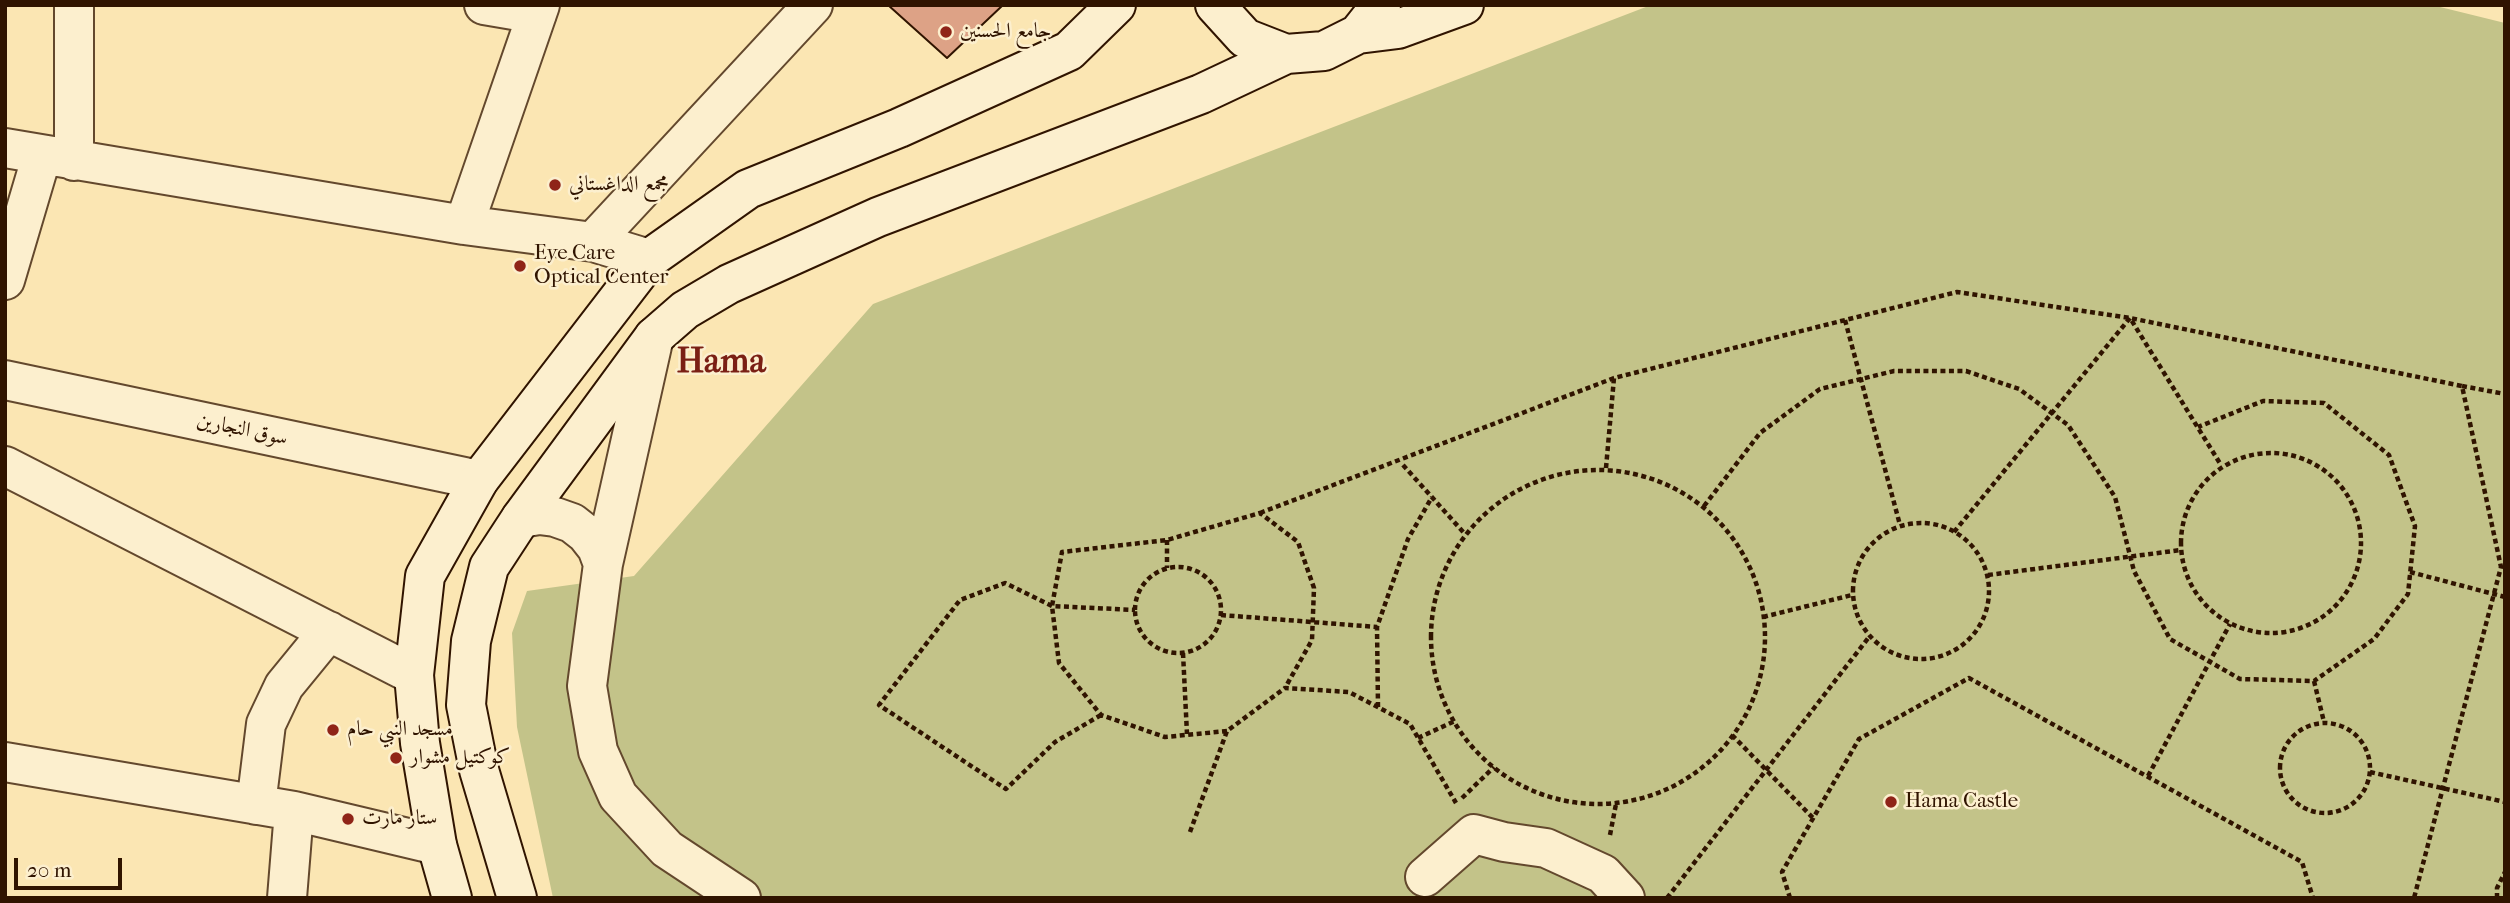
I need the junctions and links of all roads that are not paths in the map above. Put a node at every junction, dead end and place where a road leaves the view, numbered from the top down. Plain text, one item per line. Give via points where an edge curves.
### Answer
1 (74, 5) edge
2 (484, 5) edge
3 (813, 5) edge
4 (1095, 5) edge
5 (1116, 5) edge
6 (1215, 5) edge
7 (1464, 5) edge
8 (539, 9) edge
9 (1369, 19) edge
10 (1069, 51) junction
11 (1286, 54) junction
12 (5, 148) edge
13 (58, 158) junction
14 (464, 225) junction
15 (593, 242) junction
16 (649, 259) junction
17 (5, 280) edge
18 (654, 337) junction
19 (5, 380) edge
20 (5, 466) edge
21 (479, 480) junction
22 (521, 519) junction
23 (603, 564) junction
24 (329, 631) junction
25 (414, 675) junction
26 (5, 762) edge
27 (256, 805) junction
28 (294, 811) junction
29 (437, 845) junction
30 (1425, 877) dead end
31 (286, 898) edge
32 (452, 898) edge
33 (517, 898) edge
34 (741, 898) edge
35 (1625, 898) edge

1 - 13 street
2 - 8 street
3 - 15 street
4 - 10 street
5 - 10 street
6 - 11 street via 1245,38
7 - 9 street via 1398,29
8 - 14 street
9 - 11 street via 1324,51
10 - 16 street via 899,128 748,189
11 - 18 street via 1201,93 878,217 729,284 685,310
12 - 13 street
13 - 14 street
13 - 17 street
14 - 15 street
15 - 16 street
16 - 21 street
18 - 22 street
18 - 23 street
19 - 21 street, سوق النجارين
20 - 24 street
21 - 25 street via 425,576
22 - 23 street via 555,517 572,523 597,548
22 - 33 street via 489,567 471,641 466,705 479,770
23 - 34 street via 587,687 598,751 618,796 667,849
24 - 25 street
24 - 27 street via 284,686 266,724
25 - 29 street
26 - 27 street
27 - 28 street
28 - 29 street
28 - 31 street
29 - 32 street
30 - 35 street via 1465,819 1504,842 1546,848 1603,874

